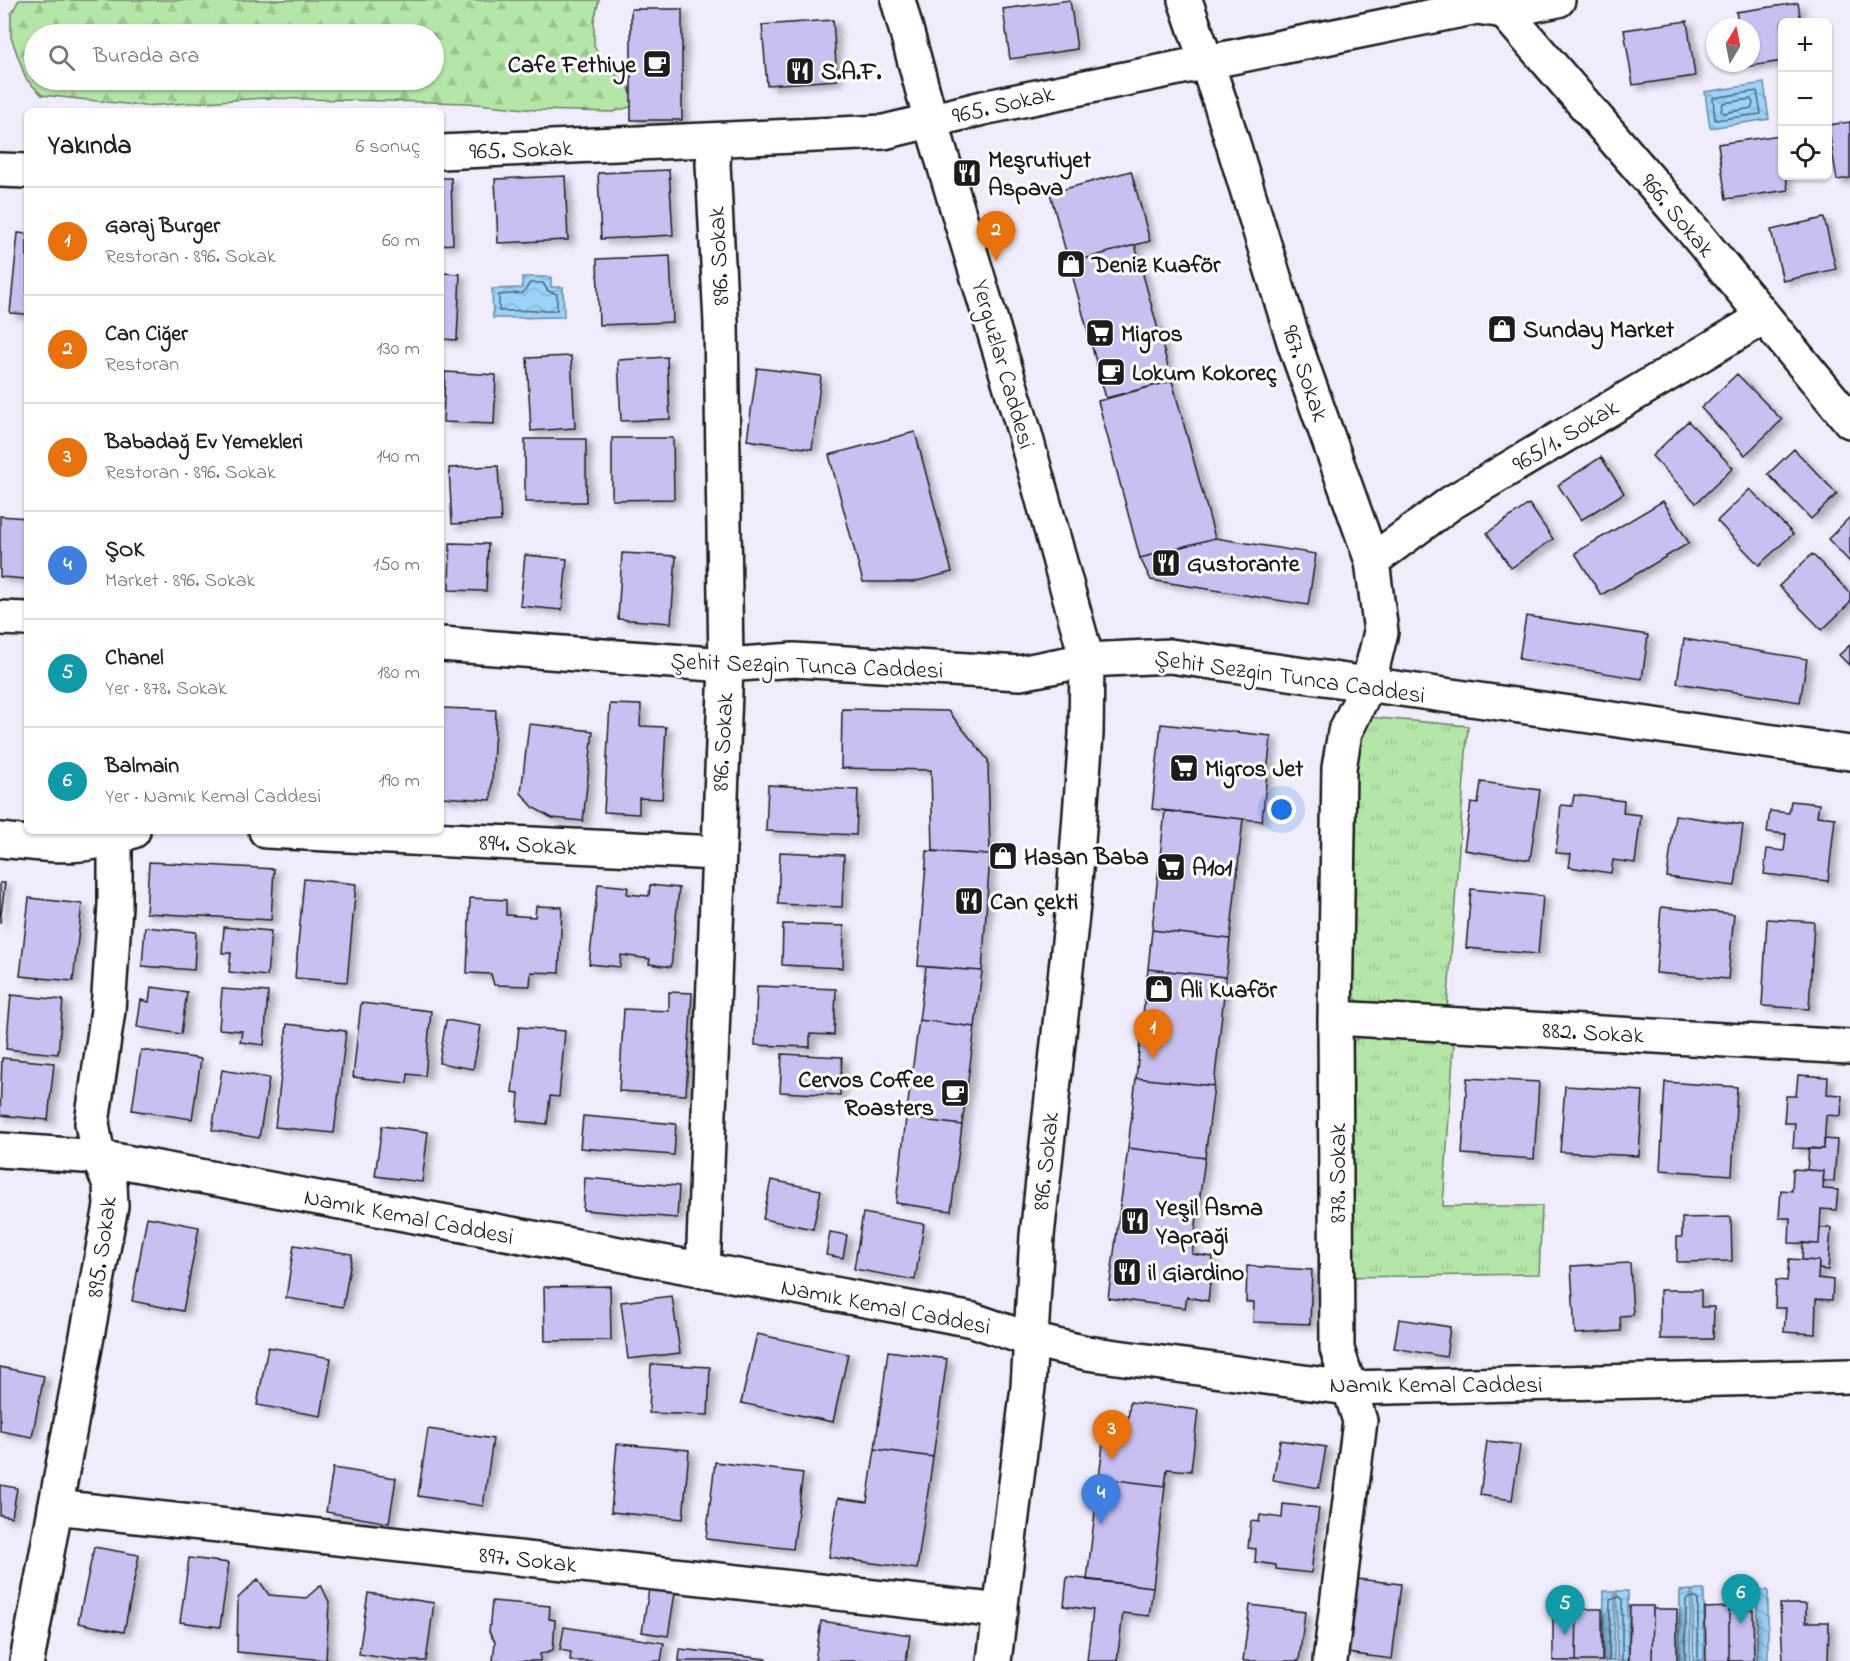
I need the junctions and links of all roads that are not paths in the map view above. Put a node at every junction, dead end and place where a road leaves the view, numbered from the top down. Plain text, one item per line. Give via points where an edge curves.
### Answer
1 (898, 0) edge
2 (1185, 0) edge
3 (1558, 0) edge
4 (1486, 6) edge
5 (1205, 62) junction
6 (931, 121) junction
7 (715, 140) junction
8 (444, 152) edge
9 (0, 170) edge
10 (24, 171) edge
11 (1764, 317) junction
12 (1850, 421) edge
13 (1372, 561) junction
14 (0, 618) edge
15 (24, 619) edge
16 (444, 644) edge
17 (1086, 660) junction
18 (726, 665) junction
19 (1368, 686) junction
20 (1850, 753) edge
21 (118, 834) edge
22 (121, 834) edge
23 (328, 834) edge
24 (0, 840) edge
25 (717, 853) junction
26 (1335, 1018) junction
27 (1850, 1047) edge
28 (0, 1150) edge
29 (98, 1157) junction
30 (703, 1271) junction
31 (1031, 1340) junction
32 (1850, 1376) edge
33 (1348, 1388) junction
34 (55, 1507) junction
35 (1001, 1611) junction
36 (27, 1661) edge
37 (994, 1661) edge
38 (1330, 1661) edge

1 - 6 street, Yerguzlar Caddesi
2 - 5 street, 967. Sokak
3 - 4 street, 965. Sokak
4 - 5 street, 965. Sokak
4 - 11 street, 966. Sokak
5 - 6 street, 965. Sokak
5 - 13 street, 967. Sokak via 1295,345
6 - 7 street, 965. Sokak via 854,135
6 - 17 street, Yerguzlar Caddesi via 1024,431
7 - 8 street, 965. Sokak
7 - 18 street, 896. Sokak
9 - 10 street
11 - 12 street, 966. Sokak
11 - 13 street, 965/1. Sokak via 1450,503
13 - 19 street, 967. Sokak via 1381,632
14 - 15 street
16 - 18 street, Şehit Sezgin Tunca Caddesi
17 - 18 street, Şehit Sezgin Tunca Caddesi via 1020,673 794,660
17 - 19 street, Şehit Sezgin Tunca Caddesi via 1170,656
17 - 31 street, 896. Sokak via 1086,734 1074,896 1037,1236
18 - 25 street, 896. Sokak
19 - 20 street, Şehit Sezgin Tunca Caddesi
19 - 26 street, 878. Sokak via 1345,732 1339,768
21 - 24 street via 91,845 65,847
22 - 29 street, 895. Sokak via 108,1010 92,1123
23 - 25 street, 894. Sokak
25 - 30 street, 896. Sokak
26 - 27 street, 882. Sokak
26 - 33 street, 878. Sokak via 1337,1349
28 - 29 street, Namık Kemal Caddesi
29 - 30 street, Namık Kemal Caddesi
29 - 34 street, 895. Sokak via 110,1184 111,1206
30 - 31 street, Namık Kemal Caddesi via 973,1320
31 - 33 street, Namık Kemal Caddesi via 1087,1353
31 - 35 street, 896. Sokak
32 - 33 street, Namık Kemal Caddesi
33 - 38 street, 878. Sokak via 1360,1421
34 - 35 street, 897. Sokak
34 - 36 street, 895. Sokak
35 - 37 street, 896. Sokak

